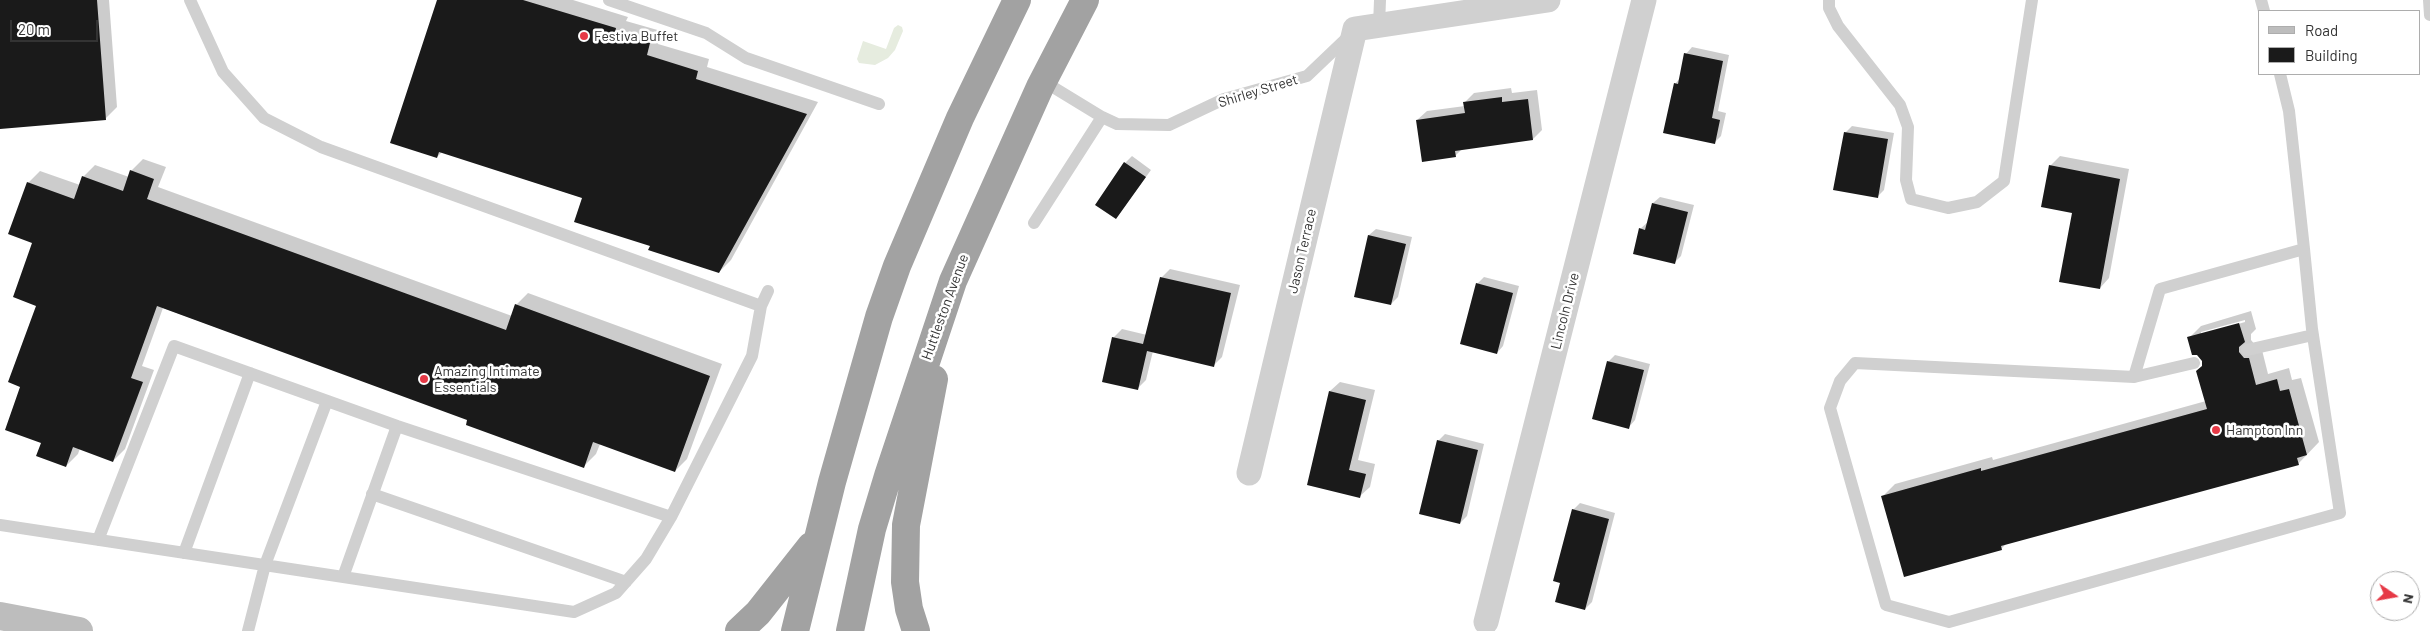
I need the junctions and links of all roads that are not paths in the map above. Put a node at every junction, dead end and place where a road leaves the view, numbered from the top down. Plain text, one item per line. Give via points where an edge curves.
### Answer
1 (190, 0) edge
2 (609, 0) edge
3 (1017, 0) edge
4 (1085, 0) edge
5 (1380, 0) edge
6 (1548, 0) edge
7 (1644, 0) edge
8 (1829, 0) edge
9 (2032, 0) edge
10 (2428, 0) edge
11 (2430, 15) edge
12 (1367, 28) junction
13 (2280, 75) edge
14 (1043, 80) junction
15 (879, 104) dead end
16 (1102, 117) junction
17 (1034, 223) dead end
18 (2304, 249) junction
19 (953, 281) junction
20 (768, 291) dead end
21 (761, 306) junction
22 (2313, 335) junction
23 (2247, 350) dead end
24 (2194, 363) dead end
25 (250, 373) junction
26 (2134, 376) junction
27 (327, 401) junction
28 (397, 426) junction
29 (1249, 473) dead end
30 (372, 494) junction
31 (671, 517) junction
32 (0, 525) edge
33 (817, 539) junction
34 (98, 540) junction
35 (184, 553) junction
36 (265, 565) junction
37 (343, 577) junction
38 (626, 582) junction
39 (0, 616) edge
40 (1486, 622) dead end
41 (79, 631) edge
42 (248, 631) edge
43 (739, 631) edge
44 (795, 631) edge
45 (850, 631) edge
46 (916, 631) edge

1 - 21 lane via 223,72 264,118 321,147
2 - 15 lane via 706,33 746,58
3 - 33 highway via 960,118 897,266 864,369
4 - 14 highway, Huttleston Avenue
5 - 12 lane
6 - 12 street
7 - 40 street, Lincoln Drive
8 - 9 lane via 1829,8 1838,26 1900,105 1908,127 1906,180 1911,199 1948,208 1977,202 2004,181
10 - 11 lane
12 - 16 lane, Shirley Street via 1307,76 1224,99 1169,125 1117,124
12 - 29 street, Jason Terrace
13 - 18 lane via 2289,111
14 - 16 lane, Shirley Street
14 - 19 highway, Huttleston Avenue
16 - 17 lane
18 - 22 lane
18 - 26 lane via 2160,289
19 - 45 highway, Huttleston Avenue via 872,529
19 - 46 highway via 906,525 905,582
20 - 21 lane
21 - 31 lane via 752,356
22 - 23 lane
22 - 26 lane via 2340,513 1949,622 1886,605 1830,408 1840,381 1854,363
24 - 26 lane
25 - 27 lane
25 - 34 lane via 174,346
25 - 35 lane
27 - 28 lane
27 - 36 lane
28 - 30 lane
28 - 31 lane
30 - 37 lane
30 - 38 lane
31 - 38 lane via 646,559
32 - 34 lane
33 - 43 highway via 758,613
33 - 44 highway
34 - 35 lane
35 - 36 lane
36 - 37 lane
36 - 42 lane
37 - 38 lane via 574,612 616,593
39 - 41 main road

